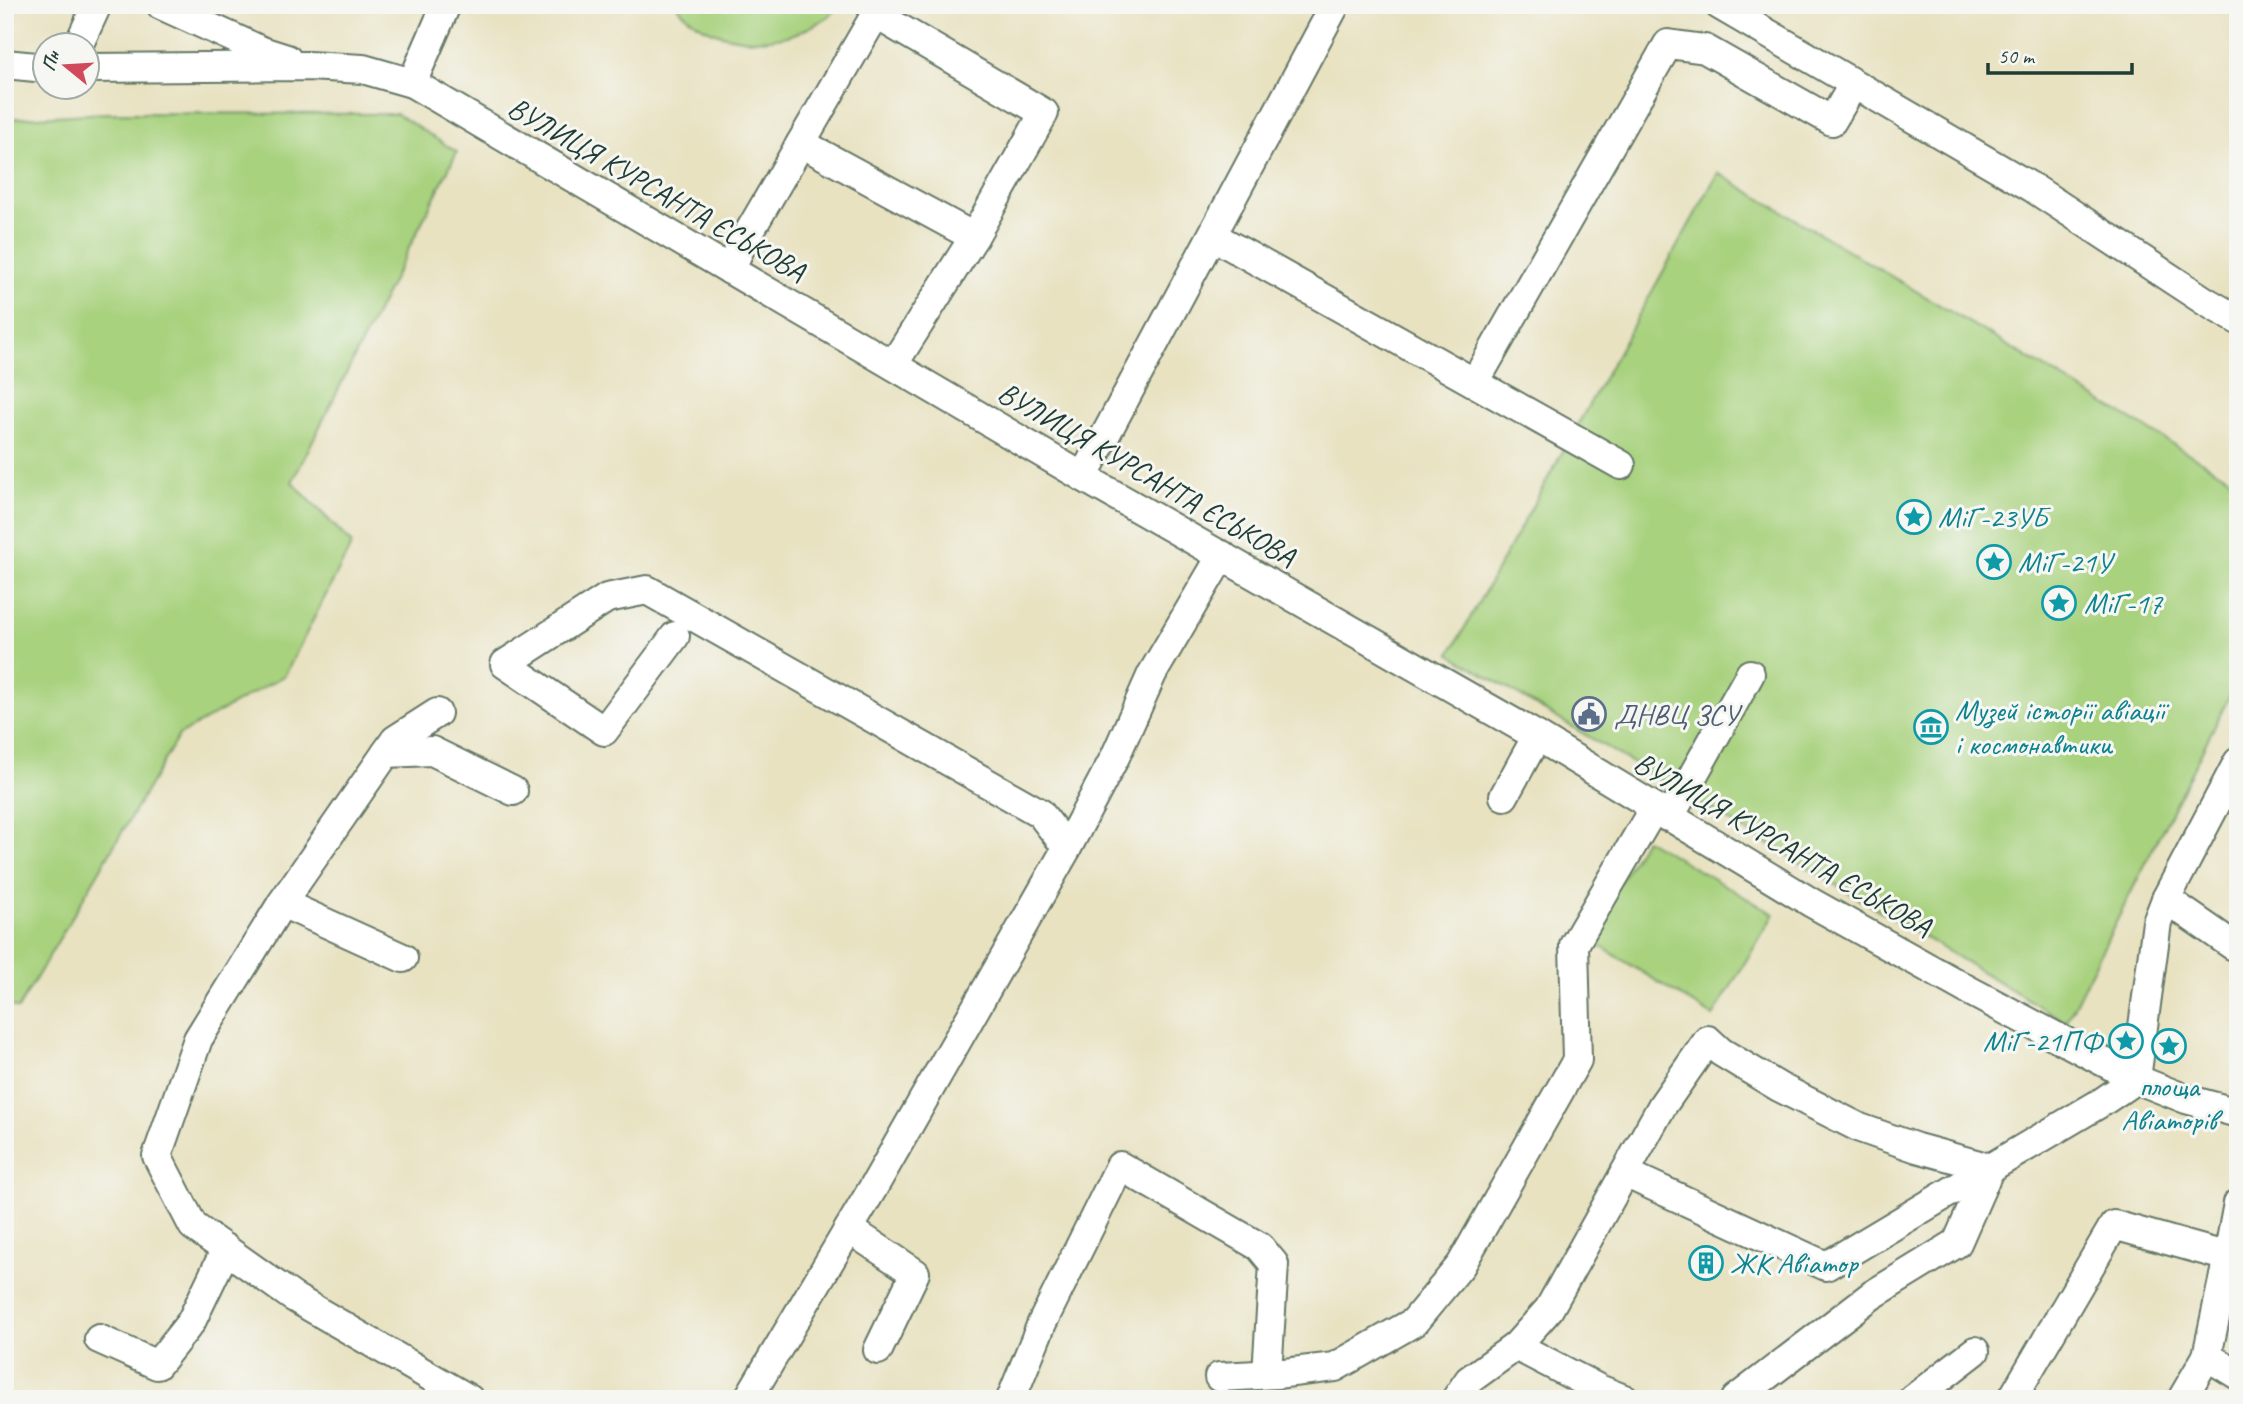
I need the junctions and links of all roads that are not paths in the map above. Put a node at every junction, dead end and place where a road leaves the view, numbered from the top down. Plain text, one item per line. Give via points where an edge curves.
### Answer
1 (97, 5) edge
2 (161, 5) edge
3 (446, 5) edge
4 (1335, 5) edge
5 (1719, 5) edge
6 (878, 10) edge
7 (84, 32) edge
8 (5, 64) edge
9 (308, 66) junction
10 (32, 67) edge
11 (102, 68) edge
12 (412, 83) junction
13 (1853, 85) junction
14 (801, 143) junction
15 (1213, 236) junction
16 (974, 237) junction
17 (730, 271) junction
18 (2238, 320) edge
19 (892, 365) junction
20 (1475, 382) junction
21 (1621, 465) dead end
22 (1083, 477) junction
23 (1223, 555) junction
24 (675, 636) dead end
25 (1750, 674) dead end
26 (437, 713) dead end
27 (1537, 736) junction
28 (386, 753) junction
29 (2238, 762) edge
30 (513, 791) dead end
31 (1504, 796) dead end
32 (1660, 812) junction
33 (1067, 848) junction
34 (2166, 900) junction
35 (282, 902) junction
36 (2238, 949) edge
37 (403, 958) dead end
38 (2136, 1079) junction
39 (2238, 1113) edge
40 (1990, 1168) junction
41 (1625, 1173) junction
42 (2237, 1212) edge
43 (849, 1229) junction
44 (226, 1250) junction
45 (2231, 1262) edge
46 (99, 1339) dead end
47 (1516, 1346) junction
48 (878, 1350) dead end
49 (1975, 1351) dead end
50 (2207, 1356) junction
51 (1267, 1373) junction
52 (2238, 1375) edge
53 (1219, 1377) dead end
54 (1605, 1395) edge
55 (469, 1399) edge
56 (748, 1399) edge
57 (1012, 1399) edge
58 (1457, 1399) edge
59 (1736, 1399) edge
60 (1913, 1399) edge
61 (2012, 1399) edge
62 (2182, 1399) edge

1 - 7 street
2 - 9 street via 262,51
3 - 12 street
4 - 15 street
5 - 13 street
6 - 14 street
6 - 16 street via 1044,113
8 - 10 street
9 - 11 street, ВУЛИЦЯ КУРСАНТА ЄСЬКОВА
9 - 12 street, ВУЛИЦЯ КУРСАНТА ЄСЬКОВА via 363,69
12 - 17 street, ВУЛИЦЯ КУРСАНТА ЄСЬКОВА
13 - 18 street via 2033,188
13 - 20 street via 1832,121 1705,49 1668,44
14 - 16 street
14 - 17 street
15 - 20 street
15 - 22 street
16 - 19 street
17 - 19 street, ВУЛИЦЯ КУРСАНТА ЄСЬКОВА
19 - 22 street, ВУЛИЦЯ КУРСАНТА ЄСЬКОВА
20 - 21 street
22 - 23 street, ВУЛИЦЯ КУРСАНТА ЄСЬКОВА
23 - 27 street, ВУЛИЦЯ КУРСАНТА ЄСЬКОВА
23 - 33 street via 1152,674
24 - 33 street via 604,732 505,664 607,598 647,590 1040,813
25 - 32 street via 1677,804
26 - 28 street via 395,740
27 - 31 street
27 - 32 street, ВУЛИЦЯ КУРСАНТА ЄСЬКОВА
28 - 30 street via 432,751
28 - 35 street
29 - 34 street
32 - 38 street, ВУЛИЦЯ КУРСАНТА ЄСЬКОВА via 1812,903
32 - 51 street via 1574,945 1577,1060 1461,1265 1413,1322 1335,1367
33 - 43 street
34 - 36 street
34 - 38 street via 2157,922
35 - 37 street
35 - 44 street via 198,1039 157,1156 192,1226
38 - 39 street, ВУЛИЦЯ КУРСАНТА ЄСЬКОВА
38 - 40 street
40 - 41 street via 1826,1266
40 - 41 street via 1860,1128 1779,1087 1708,1040 1662,1106
40 - 59 street via 1957,1243 1872,1295
41 - 47 street via 1549,1309
42 - 45 street
43 - 48 street via 915,1273
43 - 56 street
44 - 46 street via 191,1322 157,1364
44 - 55 street via 293,1297
45 - 50 street
45 - 61 street via 2114,1225
47 - 54 street
47 - 58 street via 1469,1380
49 - 60 street
50 - 52 street
50 - 62 street
51 - 53 street
51 - 57 street via 1274,1264 1260,1247 1120,1166 1042,1323

